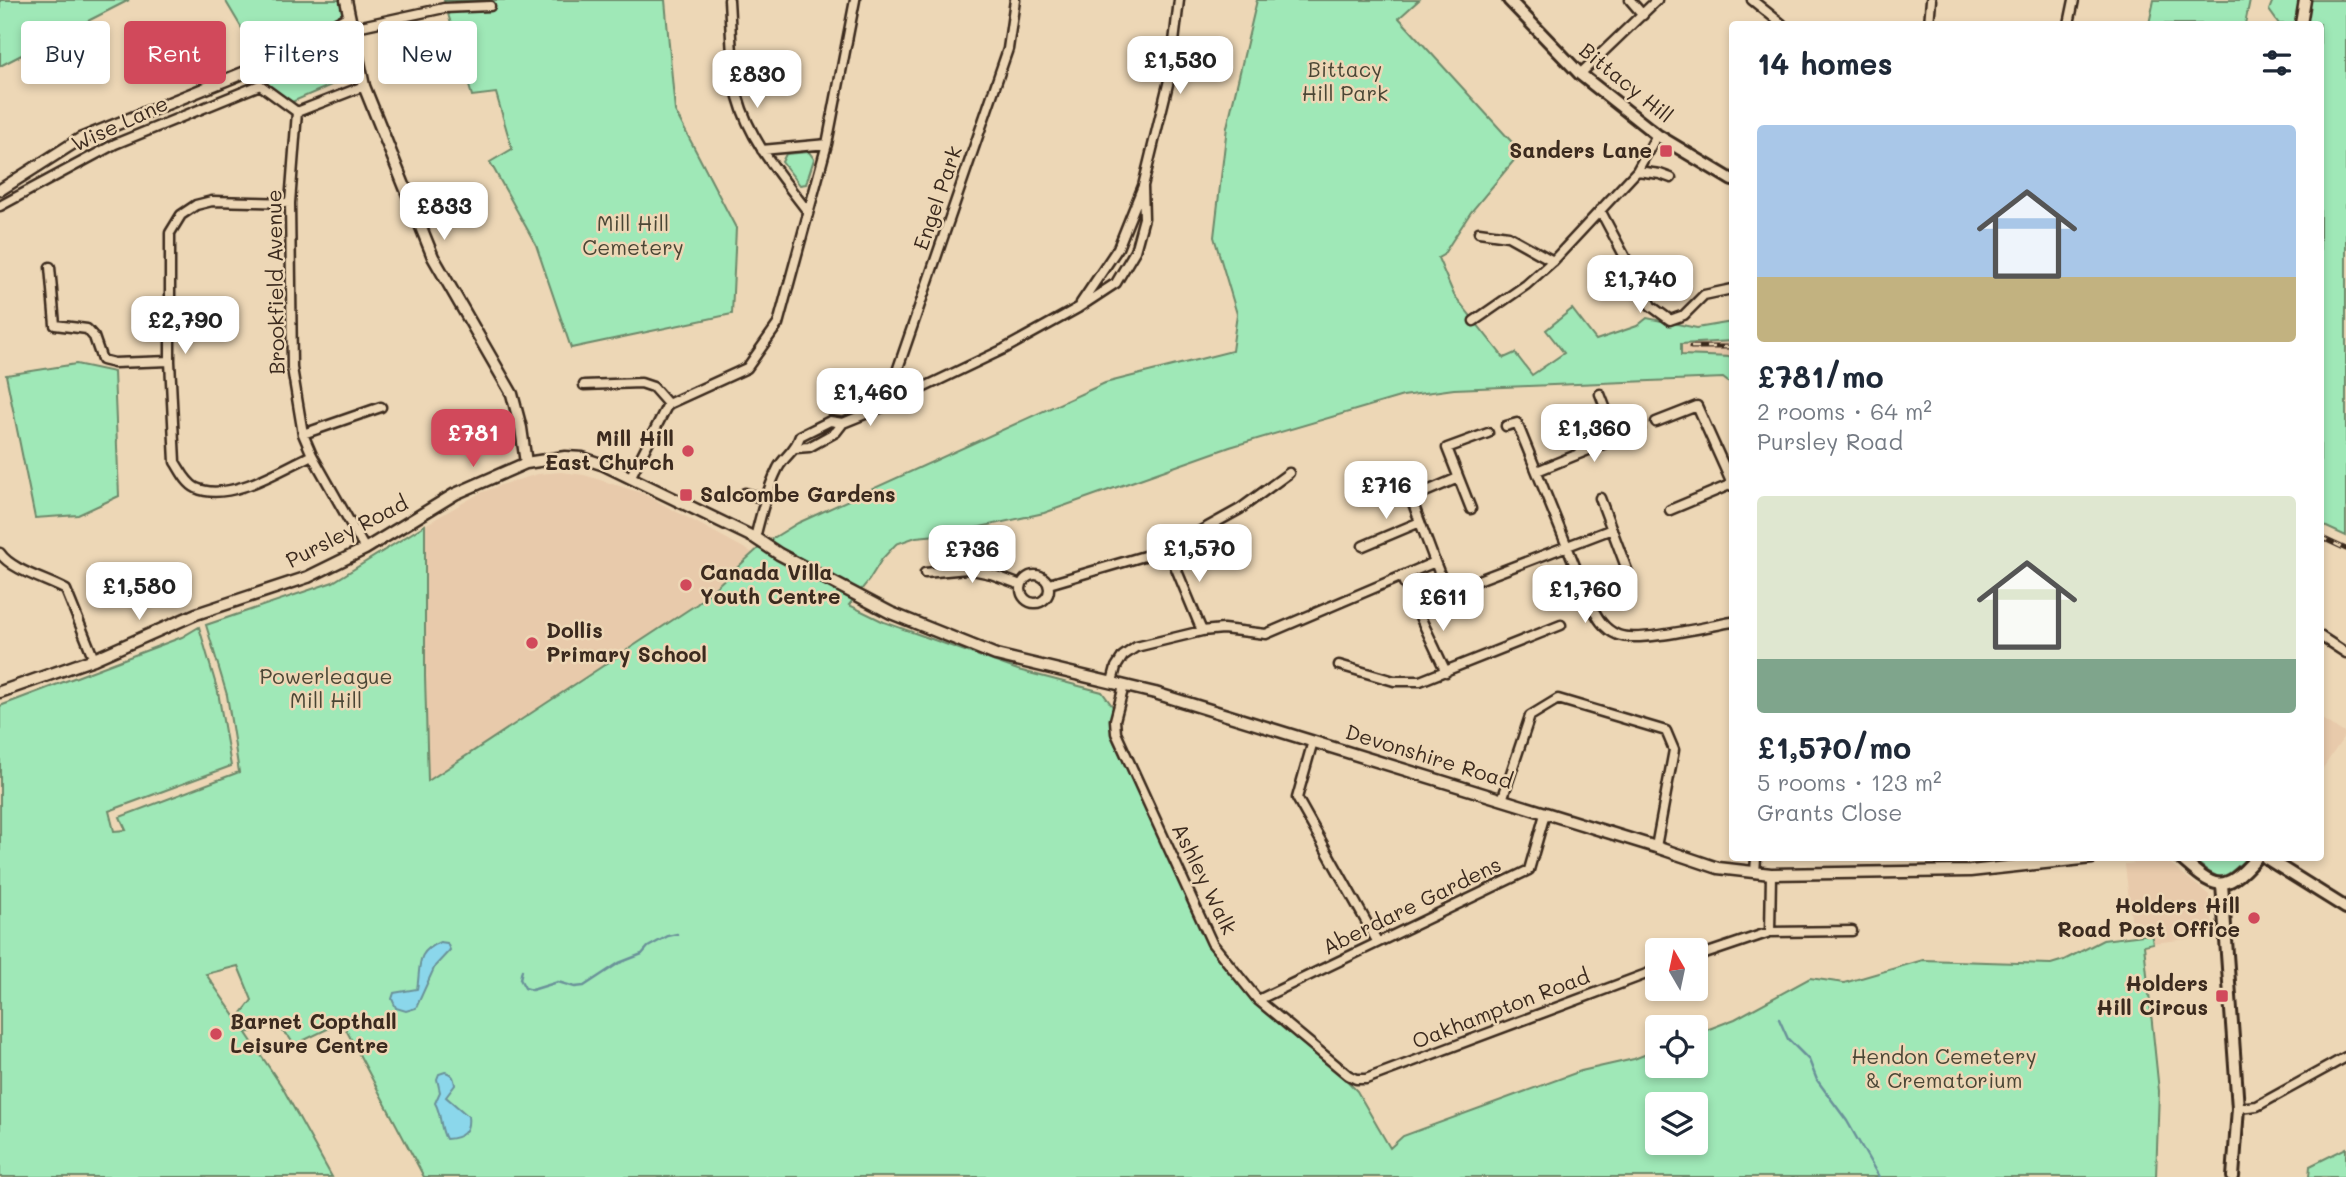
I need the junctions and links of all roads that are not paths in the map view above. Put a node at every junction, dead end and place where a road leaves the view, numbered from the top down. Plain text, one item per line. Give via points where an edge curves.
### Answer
1 (346, 0) edge
2 (729, 0) edge
3 (855, 0) edge
4 (1015, 0) edge
5 (1179, 0) edge
6 (1508, 0) edge
7 (1630, 0) edge
8 (1657, 0) edge
9 (1752, 0) edge
10 (1931, 0) edge
11 (2074, 0) edge
12 (2305, 0) edge
13 (490, 6) dead end
14 (1643, 15) junction
15 (351, 21) edge
16 (358, 21) edge
17 (1778, 21) edge
18 (1929, 21) edge
19 (2070, 21) edge
20 (2302, 21) edge
21 (240, 74) edge
22 (1580, 74) junction
23 (260, 85) joint
24 (364, 86) joint
25 (297, 112) junction
26 (1657, 135) junction
27 (827, 144) junction
28 (762, 150) junction
29 (1637, 171) junction
30 (1671, 178) dead end
31 (1729, 178) edge
32 (1143, 186) junction
33 (0, 190) edge
34 (290, 202) junction
35 (0, 206) edge
36 (1600, 211) junction
37 (808, 212) junction
38 (1479, 232) dead end
39 (1553, 261) junction
40 (50, 267) dead end
41 (1729, 290) edge
42 (1078, 308) junction
43 (1474, 321) dead end
44 (170, 361) junction
45 (584, 385) dead end
46 (1600, 394) dead end
47 (668, 404) junction
48 (885, 406) junction
49 (381, 407) dead end
50 (1656, 422) dead end
51 (844, 423) junction
52 (1506, 426) dead end
53 (1640, 429) dead end
54 (1488, 433) dead end
55 (303, 434) junction
56 (1618, 438) junction
57 (796, 448) junction
58 (312, 455) junction
59 (526, 463) junction
60 (1537, 471) junction
61 (1289, 473) dead end
62 (1729, 477) edge
63 (629, 478) junction
64 (1458, 478) junction
65 (1729, 485) edge
66 (745, 493) dead end
67 (1600, 498) dead end
68 (765, 499) junction
69 (1471, 509) dead end
70 (1670, 510) dead end
71 (1420, 522) junction
72 (1612, 529) junction
73 (755, 538) junction
74 (1567, 545) junction
75 (1363, 546) dead end
76 (365, 549) junction
77 (1168, 549) junction
78 (0, 553) edge
79 (779, 554) joint
80 (1435, 562) junction
81 (925, 573) dead end
82 (1629, 575) dead end
83 (1401, 576) junction
84 (1049, 584) junction
85 (1021, 585) junction
86 (1447, 592) junction
87 (1415, 606) junction
88 (1729, 623) edge
89 (1561, 625) dead end
90 (1202, 631) junction
91 (2324, 639) edge
92 (2346, 653) edge
93 (94, 659) junction
94 (1339, 665) dead end
95 (1446, 672) junction
96 (1112, 682) junction
97 (1124, 686) junction
98 (0, 692) edge
99 (1313, 741) junction
100 (1502, 800) junction
101 (1545, 814) junction
102 (1656, 847) junction
103 (1756, 861) edge
104 (2064, 861) edge
105 (2183, 861) edge
106 (2253, 861) edge
107 (2271, 861) edge
108 (1755, 873) junction
109 (1771, 874) junction
110 (2222, 884) junction
111 (2346, 908) edge
112 (1770, 932) junction
113 (1852, 932) dead end
114 (1377, 941) junction
115 (1708, 953) edge
116 (1645, 974) edge
117 (1258, 1000) junction
118 (2346, 1057) edge
119 (1356, 1079) joint
120 (2238, 1108) junction
121 (2233, 1177) edge

1 - 15 street
2 - 28 street via 737,94
3 - 27 street
4 - 48 street, Engel Park via 1009,49
5 - 32 street via 1170,76
6 - 22 main road, Bittacy Hill
7 - 14 street
8 - 14 street
9 - 17 street
10 - 18 street
11 - 19 street
12 - 20 street
13 - 16 street
14 - 22 street
21 - 33 street, Wise Lane via 80,139
22 - 26 main road, Bittacy Hill
23 - 25 street
23 - 35 street, Wise Lane via 115,144
24 - 25 street
24 - 59 street via 433,257 512,394
25 - 34 street, Brookfield Avenue
26 - 29 street
26 - 31 main road, Bittacy Hill
27 - 28 street
27 - 37 street
28 - 37 street
29 - 30 street
29 - 36 street
32 - 42 street via 1118,248
32 - 42 street via 1144,218 1135,251 1115,283
34 - 44 street via 212,201 181,215 170,233
34 - 55 street, Brookfield Avenue via 292,368
36 - 39 street
36 - 41 street via 1651,306 1670,320 1684,315 1704,295
37 - 47 street via 778,324 747,368
38 - 39 street via 1508,236
39 - 43 street
40 - 44 street via 55,325 87,329 102,360
42 - 48 street
44 - 58 street via 176,462 183,477 195,487 235,490
45 - 47 street via 641,383 653,387
46 - 56 street
47 - 63 street
48 - 51 street
49 - 55 street
50 - 62 street via 1697,406
51 - 57 street via 809,447
51 - 57 street via 830,421 805,431
52 - 60 street via 1517,423
53 - 56 street
54 - 64 street via 1447,448
55 - 58 street, Brookfield Avenue
56 - 60 street
57 - 68 street via 779,464
58 - 76 street, Brookfield Avenue
59 - 63 street, Pursley Road via 583,458
59 - 76 street, Pursley Road via 455,494
60 - 74 street
61 - 77 street via 1240,509
63 - 73 street, Pursley Road
64 - 69 street
64 - 71 street via 1411,498
65 - 70 street
66 - 68 street
67 - 72 street
68 - 73 street
71 - 75 street
71 - 80 street
72 - 74 street
72 - 82 street
73 - 79 street, Pursley Road
74 - 86 street
74 - 88 street via 1597,617 1620,636 1637,638
76 - 93 street, Pursley Road via 308,577 196,614
77 - 84 street
77 - 90 street
78 - 93 street via 14,565 66,590
79 - 96 street, Devonshire Road via 891,613 996,655
80 - 83 street
80 - 86 street
81 - 85 street via 967,569
83 - 87 street
83 - 90 street via 1266,634
84 - 85 street via 1035,575
84 - 85 street via 1047,597 1036,603 1024,597
86 - 87 street
87 - 95 street
89 - 95 street
90 - 96 street via 1128,651
91 - 92 street
93 - 98 street, Pursley Road
94 - 95 street via 1394,681 1420,681
96 - 97 street, Devonshire Road
97 - 99 street, Devonshire Road
97 - 117 street, Ashley Walk via 1116,733 1213,943
99 - 100 street, Devonshire Road
99 - 114 street via 1297,798
100 - 101 street, Devonshire Road
100 - 102 street via 1530,716 1558,699 1654,727 1666,731 1674,750
101 - 102 street, Devonshire Road
101 - 114 street, Aberdare Gardens via 1529,870
102 - 108 street, Devonshire Road via 1718,868
103 - 108 street
104 - 109 street, Devonshire Road via 1970,871
105 - 110 main road via 2205,880
106 - 110 main road via 2231,882
107 - 111 main road
108 - 109 street, Devonshire Road
109 - 112 street
110 - 120 main road
112 - 113 street
112 - 115 street
114 - 117 street, Aberdare Gardens
116 - 119 street, Oakhampton Road
117 - 119 street, Ashley Walk
118 - 120 street via 2257,1106
120 - 121 main road

